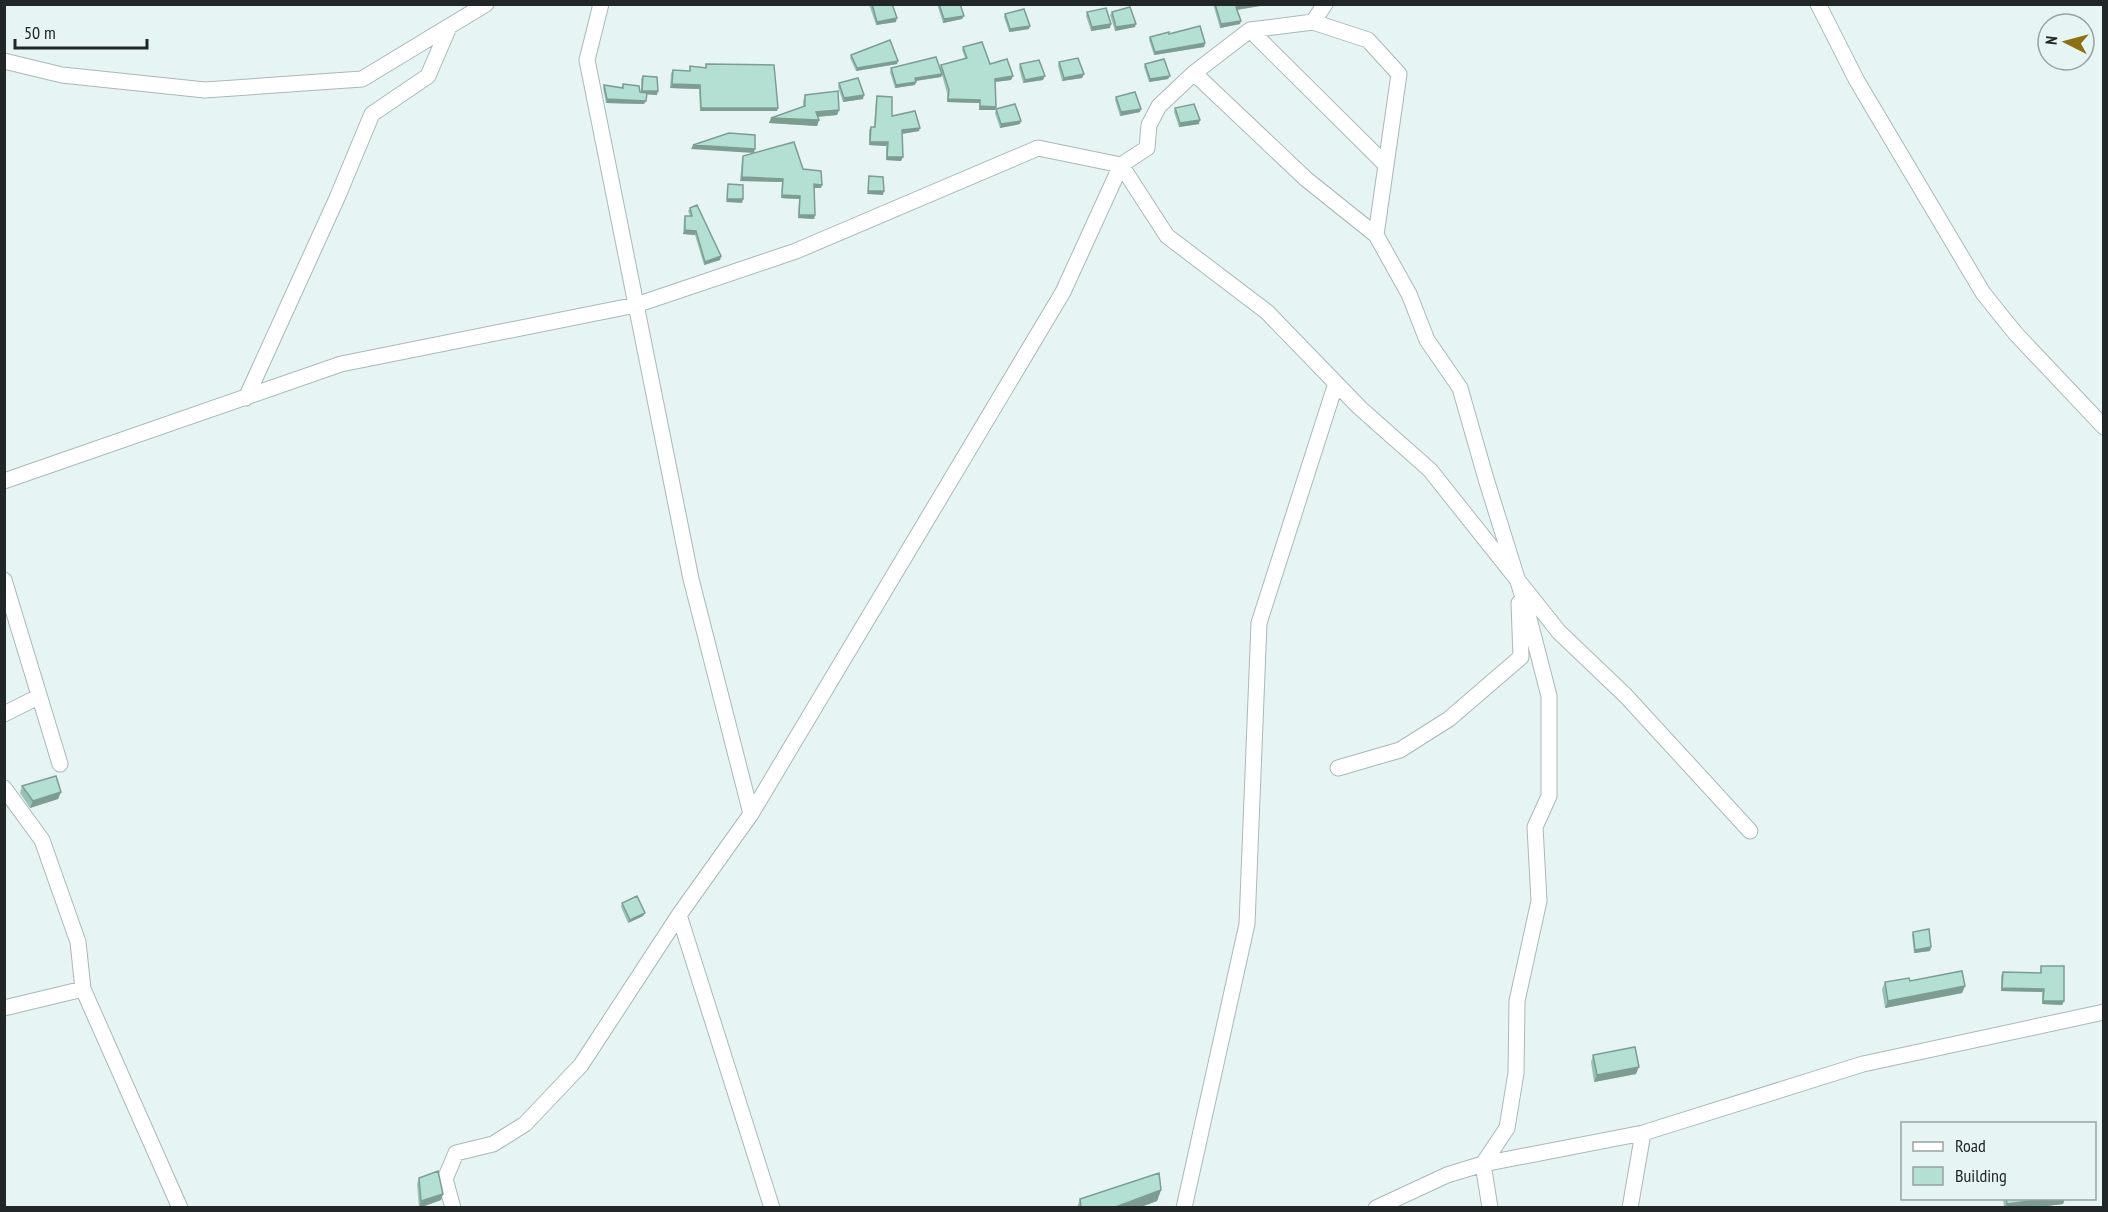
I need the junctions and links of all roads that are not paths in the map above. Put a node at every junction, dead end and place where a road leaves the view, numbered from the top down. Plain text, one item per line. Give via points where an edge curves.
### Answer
1 (486, 4) edge
2 (601, 4) edge
3 (1325, 4) edge
4 (1818, 4) edge
5 (1313, 22) junction
6 (448, 27) junction
7 (1250, 30) junction
8 (4, 62) edge
9 (1194, 73) junction
10 (1121, 165) junction
11 (1386, 165) junction
12 (1376, 235) junction
13 (636, 305) junction
14 (1336, 383) junction
15 (246, 398) junction
16 (2103, 427) edge
17 (4, 481) edge
18 (1518, 579) junction
19 (4, 580) edge
20 (38, 697) junction
21 (4, 714) edge
22 (60, 764) dead end
23 (1338, 768) dead end
24 (4, 788) edge
25 (751, 814) junction
26 (1750, 831) dead end
27 (679, 915) junction
28 (83, 988) junction
29 (4, 1008) edge
30 (2103, 1012) edge
31 (1643, 1133) junction
32 (1483, 1164) junction
33 (767, 1206) edge
34 (180, 1208) edge
35 (453, 1208) edge
36 (1184, 1208) edge
37 (1376, 1208) edge
38 (1490, 1208) edge
39 (1630, 1208) edge

1 - 6 street
2 - 13 street via 587,60
3 - 5 street
4 - 16 street via 1857,81 1983,293
5 - 7 street
5 - 11 street via 1368,40 1399,74
6 - 8 street via 362,79 205,90 62,75
6 - 15 street via 428,76 372,114
7 - 9 street
7 - 11 street
9 - 10 street via 1159,106 1149,125 1147,148
9 - 12 street via 1306,179
10 - 13 street via 1038,148 796,251
10 - 14 street via 1167,236 1267,312
10 - 25 street via 1063,292
11 - 12 street
12 - 18 street via 1409,294 1427,340 1460,388
13 - 15 street via 341,364
13 - 25 street via 691,579
14 - 18 street via 1430,470
14 - 36 street via 1259,624 1247,924
15 - 17 street
18 - 23 street via 1521,657 1449,719 1400,750
18 - 26 street via 1559,632 1626,696
18 - 32 street via 1549,696 1549,796 1535,826 1539,901 1517,1001 1516,1073 1506,1128
19 - 20 street
20 - 21 street
20 - 22 street
24 - 28 street via 42,840 78,942
25 - 27 street
27 - 33 street
27 - 35 street via 581,1065 525,1124 493,1144 456,1153 445,1179
28 - 29 street
28 - 34 street
30 - 31 street via 1863,1064
31 - 32 street
31 - 39 street
32 - 37 street via 1447,1174
32 - 38 street

